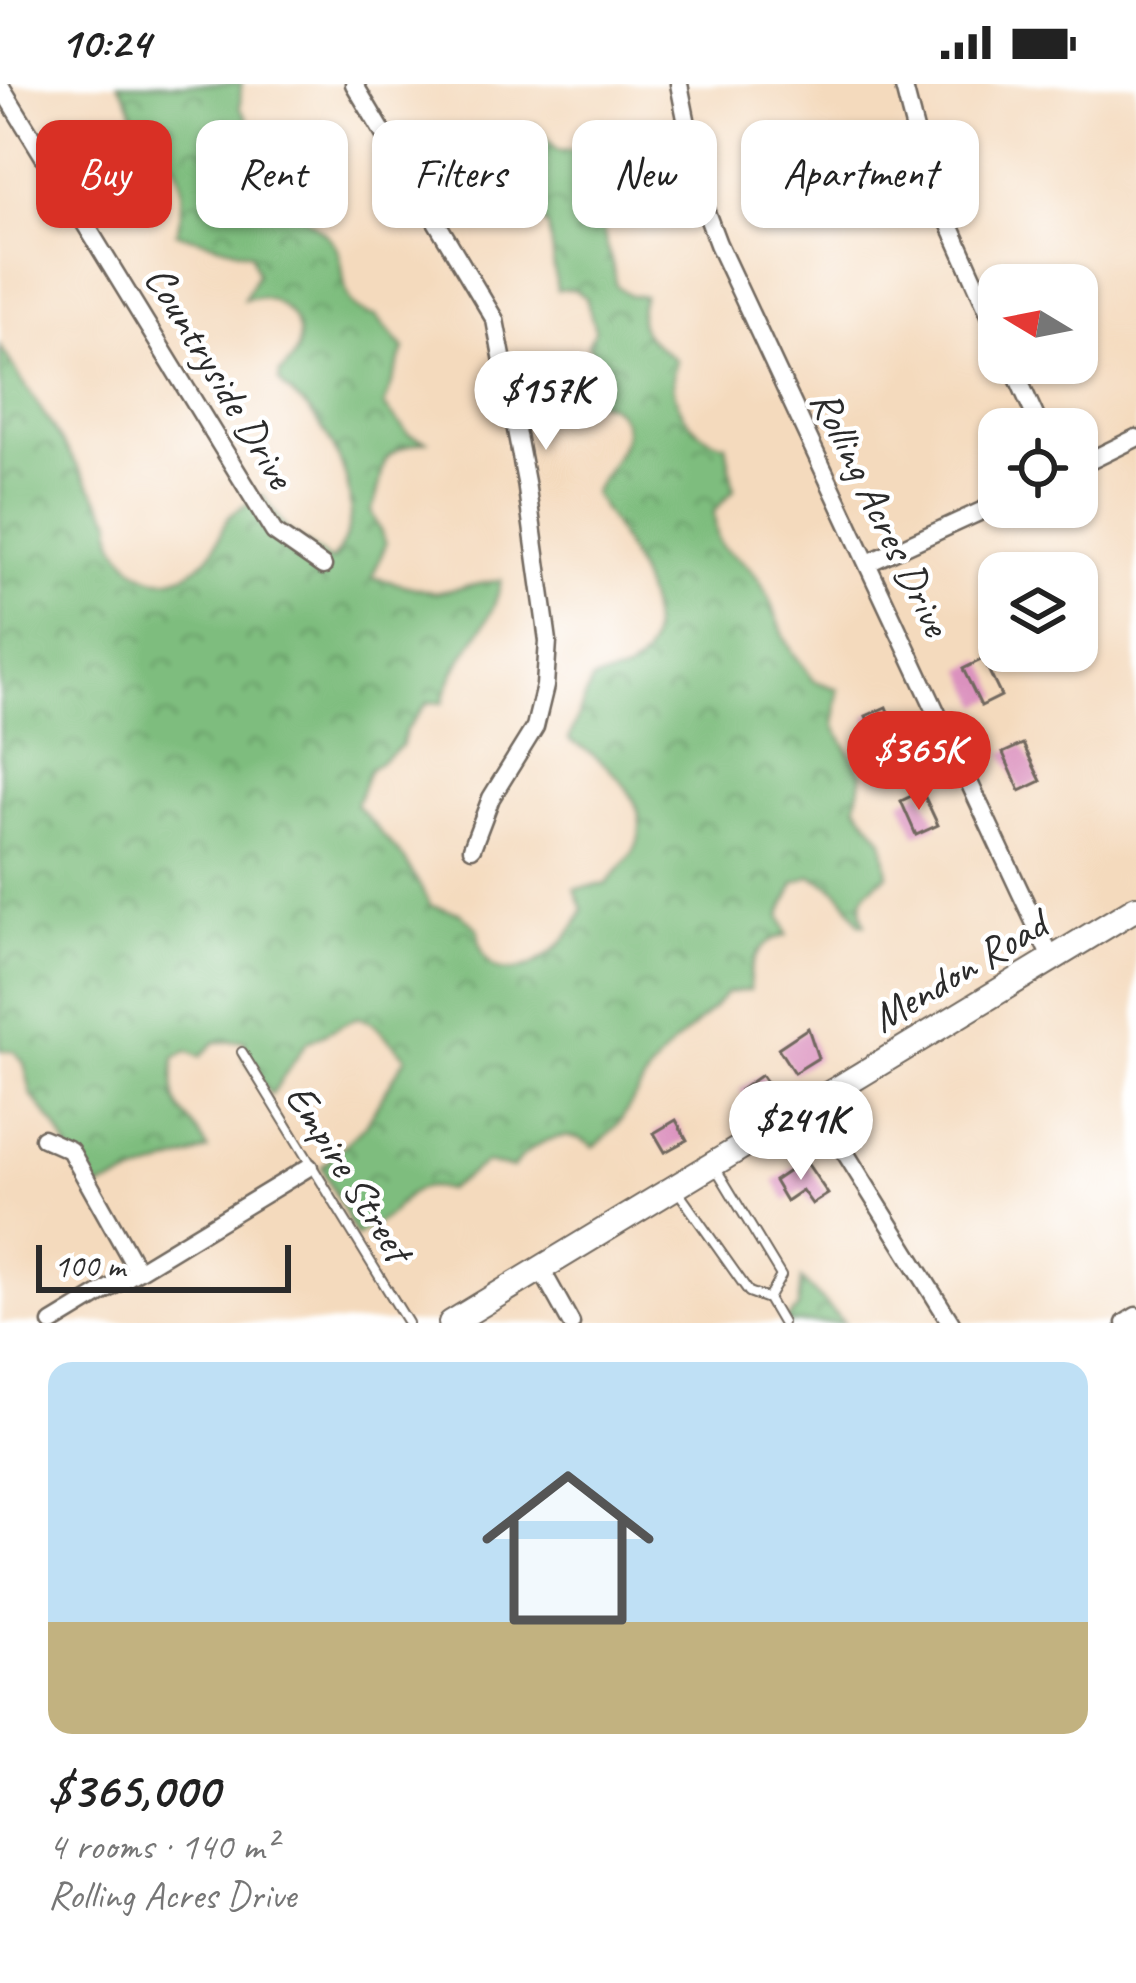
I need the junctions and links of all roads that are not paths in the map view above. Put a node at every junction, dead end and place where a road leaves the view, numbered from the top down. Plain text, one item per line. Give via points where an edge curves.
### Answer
1 (353, 84) edge
2 (680, 84) edge
3 (903, 84) edge
4 (0, 85) edge
5 (978, 288) edge
6 (1136, 438) edge
7 (1098, 457) edge
8 (978, 513) edge
9 (868, 563) junction
10 (323, 566) dead end
11 (472, 848) dead end
12 (1136, 908) edge
13 (1052, 960) junction
14 (242, 1052) dead end
15 (814, 1104) junction
16 (43, 1138) dead end
17 (714, 1164) junction
18 (309, 1167) junction
19 (674, 1187) junction
20 (136, 1268) junction
21 (542, 1269) junction
22 (768, 1299) junction
23 (1136, 1316) edge
24 (52, 1323) edge
25 (408, 1323) edge
26 (451, 1323) edge
27 (571, 1323) edge
28 (782, 1323) edge
29 (951, 1323) edge
30 (1125, 1323) edge

1 - 11 street via 495,320 526,482 548,641 544,686 535,727 491,798
2 - 9 street, Rolling Acres Drive via 718,244
3 - 5 street via 926,170
4 - 10 street, Countryside Drive via 274,532
6 - 7 street
8 - 9 street
9 - 13 street, Rolling Acres Drive
12 - 13 main road, Mendon Road
13 - 15 main road, Mendon Road
14 - 18 lane, Empire Street
15 - 17 main road, Mendon Road
15 - 29 street
16 - 20 street via 70,1150
17 - 19 main road, Mendon Road
17 - 22 lane via 781,1276
18 - 20 street
18 - 25 lane, Empire Street
19 - 21 main road, Mendon Road
19 - 22 lane via 749,1292
20 - 24 street
21 - 26 main road, Mendon Road
21 - 27 street
22 - 28 lane
23 - 30 street

